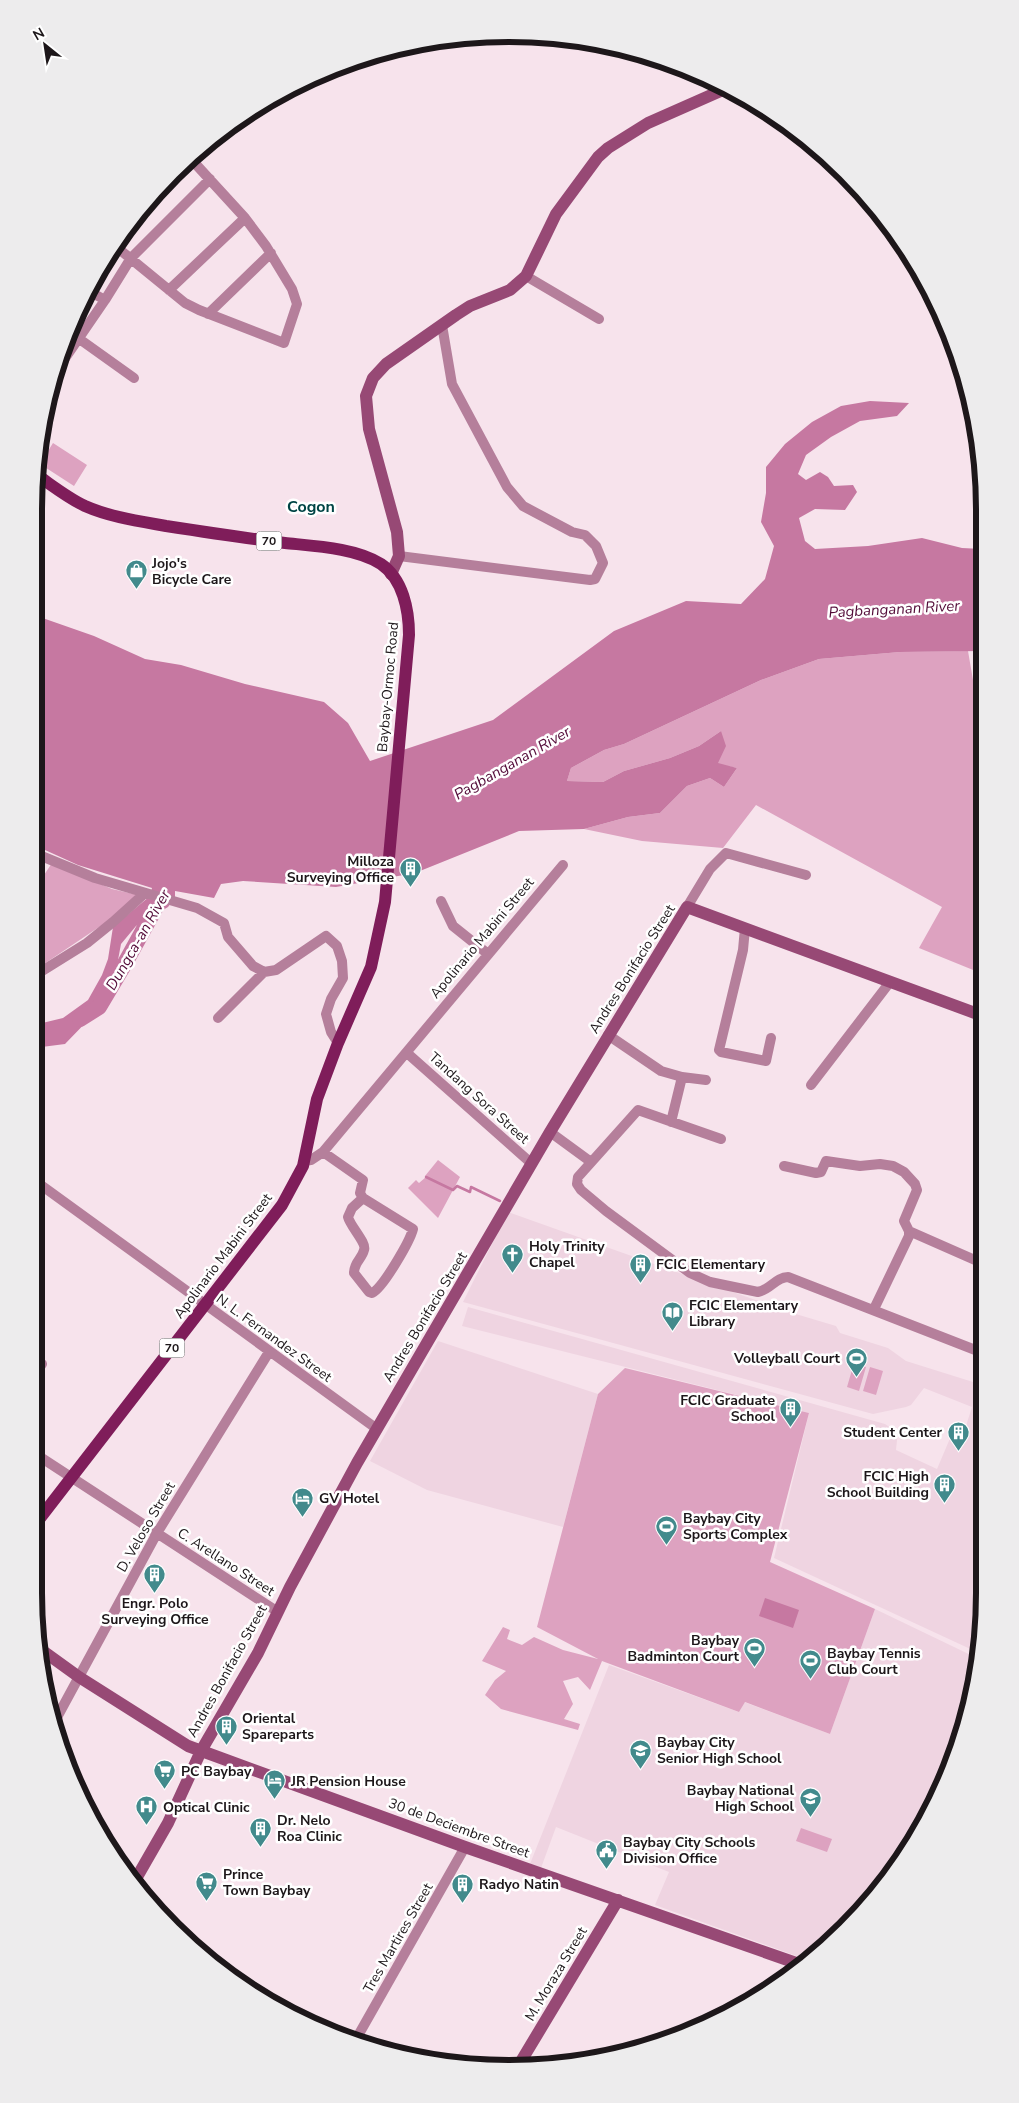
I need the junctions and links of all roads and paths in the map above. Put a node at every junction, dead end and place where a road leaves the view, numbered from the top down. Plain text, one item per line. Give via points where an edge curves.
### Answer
1 (718, 92) edge
2 (196, 164) edge
3 (210, 179) junction
4 (245, 218) junction
5 (121, 250) edge
6 (271, 253) junction
7 (131, 258) junction
8 (526, 276) junction
9 (169, 290) junction
10 (95, 295) edge
11 (105, 300) junction
12 (208, 314) junction
13 (599, 319) dead end
14 (442, 325) junction
15 (78, 338) junction
16 (71, 348) edge
17 (134, 378) dead end
18 (43, 479) edge
19 (399, 556) junction
20 (391, 574) junction
21 (42, 856) edge
22 (563, 865) dead end
23 (806, 875) dead end
24 (147, 892) junction
25 (441, 901) dead end
26 (688, 907) junction
27 (745, 928) junction
28 (488, 954) junction
29 (42, 971) edge
30 (264, 972) junction
31 (890, 982) junction
32 (976, 1013) edge
33 (218, 1018) dead end
34 (608, 1035) junction
35 (771, 1038) dead end
36 (338, 1043) junction
37 (407, 1053) junction
38 (682, 1077) junction
39 (706, 1080) dead end
40 (812, 1085) dead end
41 (671, 1122) junction
42 (550, 1132) junction
43 (721, 1139) dead end
44 (323, 1152) junction
45 (591, 1162) junction
46 (303, 1164) junction
47 (532, 1164) junction
48 (784, 1166) dead end
49 (42, 1186) edge
50 (363, 1198) junction
51 (909, 1231) junction
52 (976, 1260) edge
53 (205, 1306) junction
54 (874, 1309) junction
55 (976, 1350) edge
56 (269, 1352) junction
57 (377, 1429) junction
58 (42, 1458) edge
59 (72, 1478) junction
60 (42, 1516) edge
61 (156, 1534) junction
62 (278, 1612) junction
63 (46, 1653) edge
64 (79, 1677) junction
65 (58, 1714) edge
66 (200, 1750) junction
67 (465, 1847) junction
68 (138, 1876) edge
69 (618, 1900) junction
70 (795, 1963) edge
71 (357, 2035) edge
72 (522, 2060) edge

1 - 8 street via 648,123 598,157 556,214
2 - 3 street
3 - 4 street
3 - 7 street
4 - 6 street
4 - 9 street
5 - 7 street
6 - 12 street
6 - 12 street via 297,304 284,343
7 - 9 street
7 - 11 street
8 - 13 street
8 - 14 street via 510,290 470,306
9 - 12 street via 185,303
10 - 11 street
11 - 15 street
14 - 19 street via 386,364 374,378 366,396 369,429 397,532
14 - 19 street via 452,384 507,488 523,506 572,532 585,535 596,546 603,563 595,579 590,580
15 - 16 street
15 - 17 street
18 - 20 main road, Baybay-Ormoc Road / 70 via 71,498 115,516 363,555 380,563
19 - 20 street
20 - 36 main road, Baybay-Ormoc Road / 70 via 404,596 409,616 408,658 385,902 371,967
21 - 24 street via 95,878
22 - 28 street, Apolinario Mabini Street
23 - 26 street, Andres Bonifacio Street via 726,853 710,869
24 - 29 street via 87,943
24 - 30 street via 197,908 224,923 228,937 253,966
25 - 28 street via 453,926
26 - 27 street
26 - 34 street, Andres Bonifacio Street
27 - 31 street
27 - 35 street via 743,950 719,1050 766,1061
28 - 37 street, Apolinario Mabini Street
30 - 33 street
30 - 36 street via 276,970 326,936 332,941 342,960 344,978 326,1014
31 - 32 street
31 - 40 street
34 - 38 street via 661,1071
34 - 42 street, Andres Bonifacio Street
36 - 46 main road, Baybay-Ormoc Road / 70 via 317,1099
37 - 44 street, Apolinario Mabini Street
37 - 47 street, Tandang Sora Street
38 - 39 street
38 - 41 street
41 - 43 street
41 - 45 street via 637,1110
42 - 45 street
42 - 47 street, Andres Bonifacio Street
44 - 46 street, Apolinario Mabini Street
44 - 50 street via 363,1180 360,1193
45 - 54 street via 578,1177 578,1187 695,1275 710,1282 758,1292 788,1276
46 - 53 main road, Apolinario Mabini Street / 70 via 282,1205
47 - 57 street, Andres Bonifacio Street
48 - 51 street via 816,1173 821,1172 826,1162 860,1166 887,1164 899,1168 917,1188 904,1221
49 - 53 street, N. L. Fernandez Street
50 - 50 street via 352,1208 348,1218 365,1250 354,1272 372,1293 376,1292 403,1250 413,1229
51 - 52 street
51 - 54 street
53 - 56 street, N. L. Fernandez Street
53 - 59 main road, Apolinario Mabini Street / 70
54 - 55 street
56 - 57 street, N. L. Fernandez Street
56 - 61 street, D. Veloso Street
57 - 62 street, Andres Bonifacio Street
58 - 59 street, C. Arellano Street
59 - 60 main road, Apolinario Mabini Street / 70
59 - 61 street, C. Arellano Street
61 - 62 street, C. Arellano Street
61 - 64 street, D. Veloso Street
62 - 66 street, Andres Bonifacio Street via 258,1653
63 - 64 street, 30 de Deciembre Street
64 - 65 street, D. Veloso Street
64 - 66 street, 30 de Deciembre Street via 188,1746
66 - 67 street, 30 de Deciembre Street
66 - 68 street, Andres Bonifacio Street via 168,1823
67 - 69 street, 30 de Deciembre Street
67 - 71 street, Tres Martires Street
69 - 70 street, 30 de Deciembre Street
69 - 72 street, M. Moraza Street

